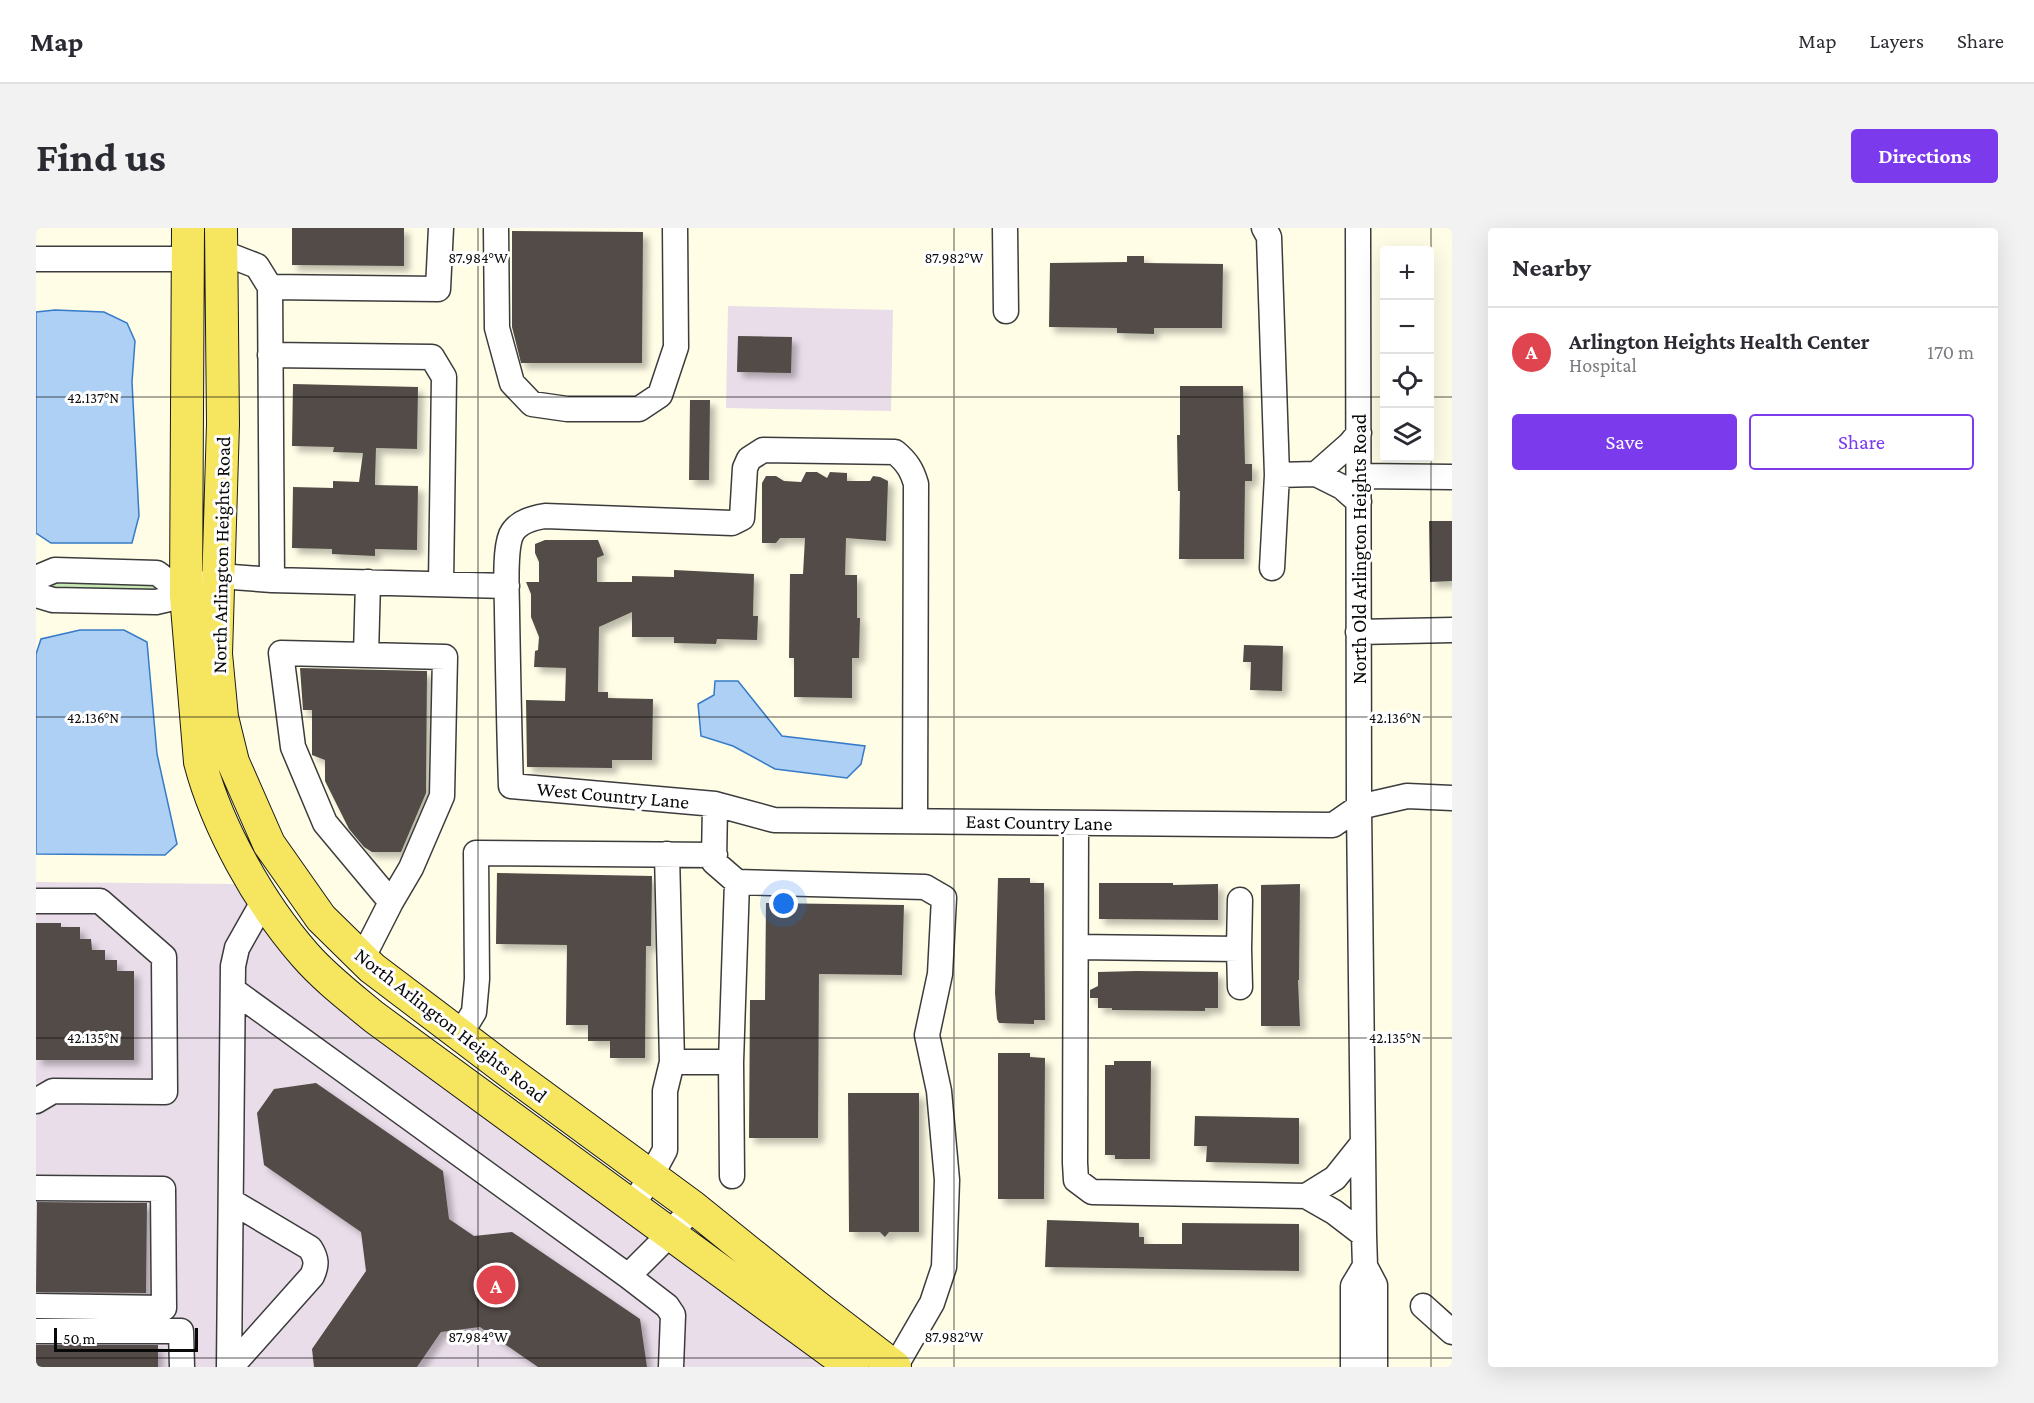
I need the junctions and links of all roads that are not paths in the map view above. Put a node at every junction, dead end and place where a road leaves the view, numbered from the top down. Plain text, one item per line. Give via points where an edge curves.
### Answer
1 (188, 228) edge
2 (441, 228) edge
3 (496, 228) edge
4 (675, 228) edge
5 (1005, 228) edge
6 (1264, 228) edge
7 (1358, 228) edge
8 (221, 240) edge
9 (36, 259) edge
10 (188, 259) junction
11 (270, 287) junction
12 (1006, 311) dead end
13 (270, 355) junction
14 (1359, 433) junction
15 (1316, 474) junction
16 (1277, 475) junction
17 (1359, 476) junction
18 (1452, 477) edge
19 (1359, 502) junction
20 (1272, 568) dead end
21 (219, 576) junction
22 (36, 578) edge
23 (272, 580) junction
24 (368, 582) junction
25 (441, 584) junction
26 (507, 585) junction
27 (36, 595) edge
28 (186, 595) junction
29 (1452, 630) edge
30 (1358, 632) junction
31 (366, 655) junction
32 (1452, 798) edge
33 (715, 804) junction
34 (1359, 807) junction
35 (915, 821) junction
36 (1076, 823) junction
37 (667, 854) junction
38 (715, 855) junction
39 (737, 882) junction
40 (1240, 900) dead end
41 (36, 901) edge
42 (263, 902) junction
43 (391, 902) junction
44 (1076, 947) junction
45 (1239, 949) junction
46 (362, 959) junction
47 (1240, 987) dead end
48 (233, 990) junction
49 (460, 1035) junction
50 (672, 1062) junction
51 (731, 1062) junction
52 (36, 1101) edge
53 (1363, 1143) junction
54 (651, 1176) junction
55 (732, 1176) dead end
56 (36, 1188) edge
57 (1306, 1196) junction
58 (231, 1201) junction
59 (633, 1205) junction
60 (693, 1207) junction
61 (671, 1233) junction
62 (1364, 1235) junction
63 (1365, 1266) junction
64 (628, 1276) junction
65 (36, 1306) edge
66 (1423, 1306) dead end
67 (36, 1331) edge
68 (1452, 1332) edge
69 (182, 1367) edge
70 (230, 1367) edge
71 (671, 1367) edge
72 (852, 1367) edge
73 (895, 1367) edge
74 (1353, 1367) edge
75 (1375, 1367) edge

1 - 10 main road, North Arlington Heights Road
2 - 11 street via 438,289
3 - 4 street via 497,328 512,383 532,404 567,409 639,409 660,395 676,347
5 - 12 street
6 - 16 street via 1269,237
7 - 14 street, North Old Arlington Heights Road
8 - 11 street via 257,266
8 - 21 main road, North Arlington Heights Road via 223,424
9 - 10 street
10 - 28 main road, North Arlington Heights Road
11 - 13 street
13 - 23 street
13 - 25 street via 432,357 444,377
14 - 15 street
14 - 17 street, North Old Arlington Heights Road
15 - 16 street
15 - 19 street via 1342,487
16 - 20 street
17 - 18 street
17 - 19 street, North Old Arlington Heights Road
19 - 30 street, North Old Arlington Heights Road
21 - 23 street
21 - 28 street
21 - 46 main road, North Arlington Heights Road via 216,654 222,717 234,762 269,844 321,918
22 - 28 street via 55,570 158,573
23 - 24 street
24 - 25 street
24 - 31 street
25 - 26 street
26 - 33 street, West Country Lane via 511,786
26 - 35 street via 508,542 520,524 534,517 732,523 742,518 745,468 749,459 763,450 895,452 906,461 916,484
27 - 28 street via 53,600 156,602
28 - 42 main road, North Arlington Heights Road via 205,784
29 - 30 street
30 - 34 street, North Old Arlington Heights Road
31 - 43 street via 445,657 442,796 411,868
31 - 43 street via 281,653 293,747 325,823
32 - 34 street via 1407,796
33 - 35 street, East Country Lane via 774,819
33 - 38 street
34 - 36 street, East Country Lane via 1333,825
34 - 53 street, North Old Arlington Heights Road
35 - 36 street, East Country Lane
36 - 44 street
37 - 38 street
37 - 49 street via 476,853 477,979 474,1012
37 - 50 street
38 - 39 street via 714,862
39 - 51 street
39 - 73 street via 925,887 944,898 940,974 927,1035 939,1091 947,1180 944,1267 932,1303
40 - 45 street
41 - 52 street via 100,901 164,957 165,1092 53,1091
42 - 48 street via 237,948
42 - 59 main road, North Arlington Heights Road via 305,955 342,991
43 - 46 street
44 - 45 street
44 - 57 street via 1076,1180 1092,1192
45 - 47 street
46 - 49 main road, North Arlington Heights Road
48 - 58 street
48 - 64 street
49 - 54 main road, North Arlington Heights Road
50 - 51 street
50 - 54 street via 665,1091 664,1150
51 - 55 street
53 - 57 street via 1335,1178
53 - 62 street, North Old Arlington Heights Road
54 - 59 street
54 - 60 main road, North Arlington Heights Road
56 - 65 street via 163,1189 164,1308
57 - 62 street
58 - 70 street
58 - 70 street via 310,1248 317,1265 312,1276
59 - 61 main road, North Arlington Heights Road
60 - 61 street
60 - 73 main road, North Arlington Heights Road
61 - 64 street
61 - 72 main road, North Arlington Heights Road
62 - 63 street, North Old Arlington Heights Road
63 - 74 street, North Old Arlington Heights Road via 1353,1286
63 - 75 street, North Old Arlington Heights Road via 1375,1285
64 - 71 street via 673,1315
66 - 68 street
67 - 69 street via 181,1331

